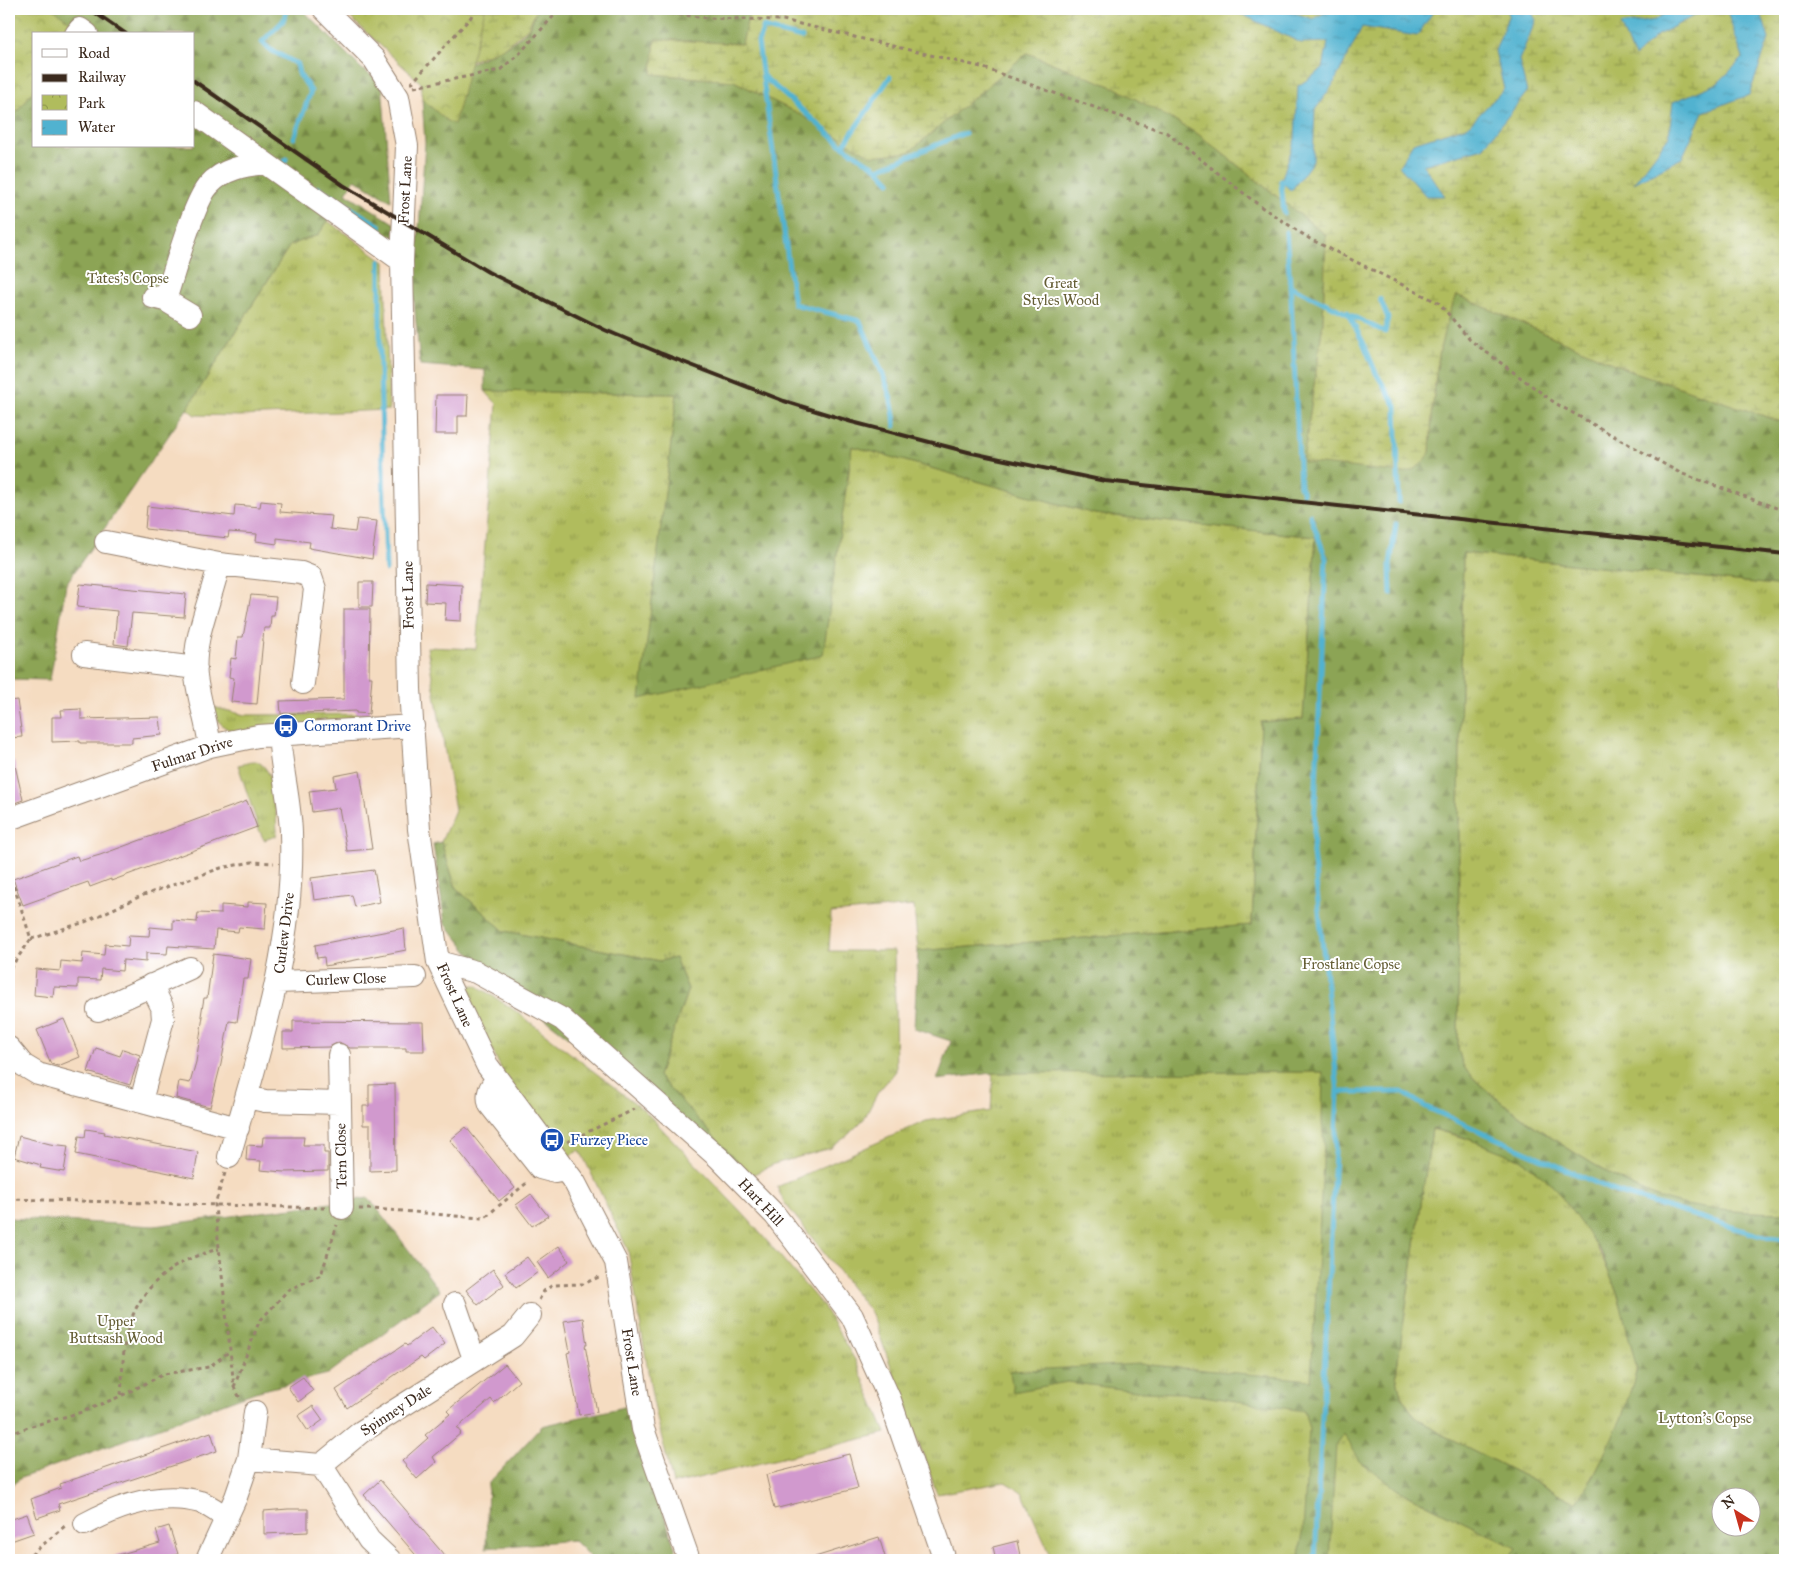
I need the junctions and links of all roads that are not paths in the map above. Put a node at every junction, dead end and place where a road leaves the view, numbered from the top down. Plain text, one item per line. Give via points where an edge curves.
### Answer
1 (324, 9) edge
2 (195, 113) edge
3 (265, 163) junction
4 (402, 261) junction
5 (190, 315) dead end
6 (106, 542) dead end
7 (219, 564) junction
8 (84, 654) dead end
9 (196, 668) junction
10 (303, 683) dead end
11 (413, 726) junction
12 (279, 734) junction
13 (210, 746) junction
14 (9, 819) edge
15 (438, 962) junction
16 (190, 968) dead end
17 (415, 977) dead end
18 (278, 982) junction
19 (151, 986) junction
20 (98, 1010) dead end
21 (9, 1048) edge
22 (339, 1055) dead end
23 (247, 1097) junction
24 (141, 1102) junction
25 (340, 1103) junction
26 (238, 1128) junction
27 (229, 1157) road end
28 (342, 1208) road end
29 (455, 1304) dead end
30 (530, 1316) road end
31 (474, 1359) junction
32 (255, 1412) dead end
33 (249, 1459) junction
34 (321, 1465) junction
35 (226, 1518) junction
36 (85, 1524) road end
37 (208, 1560) edge
38 (390, 1560) edge
39 (689, 1560) edge
40 (945, 1560) edge

1 - 4 street, Frost Lane via 374,59 398,97 407,146
2 - 3 street
3 - 4 street
3 - 5 street via 247,164 225,172 208,185 199,203 159,299
4 - 11 street, Frost Lane
6 - 7 street
7 - 9 street via 203,620
7 - 10 street via 301,573 313,580 315,589
8 - 9 street
9 - 13 street
11 - 12 street, Fulmar Drive
11 - 15 street, Frost Lane via 419,829
12 - 13 street, Fulmar Drive via 241,738
12 - 18 street, Curlew Drive via 291,832 291,865
13 - 14 street, Fulmar Drive
15 - 39 street, Frost Lane via 487,1065 553,1163 575,1183 616,1262 643,1429
15 - 40 street, Hart Hill via 476,972 562,1019 719,1158 776,1215 852,1316 890,1400
16 - 19 street
17 - 18 street, Curlew Close
18 - 23 street, Curlew Drive
19 - 20 street
19 - 24 street via 162,1007 163,1019
21 - 24 street via 24,1066 38,1074
22 - 25 street, Tern Close
23 - 25 street, Tern Close via 265,1101
23 - 26 street, Curlew Drive
24 - 26 street
25 - 28 street, Tern Close
26 - 27 street, Curlew Drive
29 - 31 street
30 - 31 street, Spinney Dale via 513,1336
31 - 34 street, Spinney Dale via 361,1432
32 - 33 street
33 - 34 street
33 - 35 street
34 - 38 street via 369,1540
35 - 36 street via 201,1502 159,1498 111,1510
35 - 37 street

